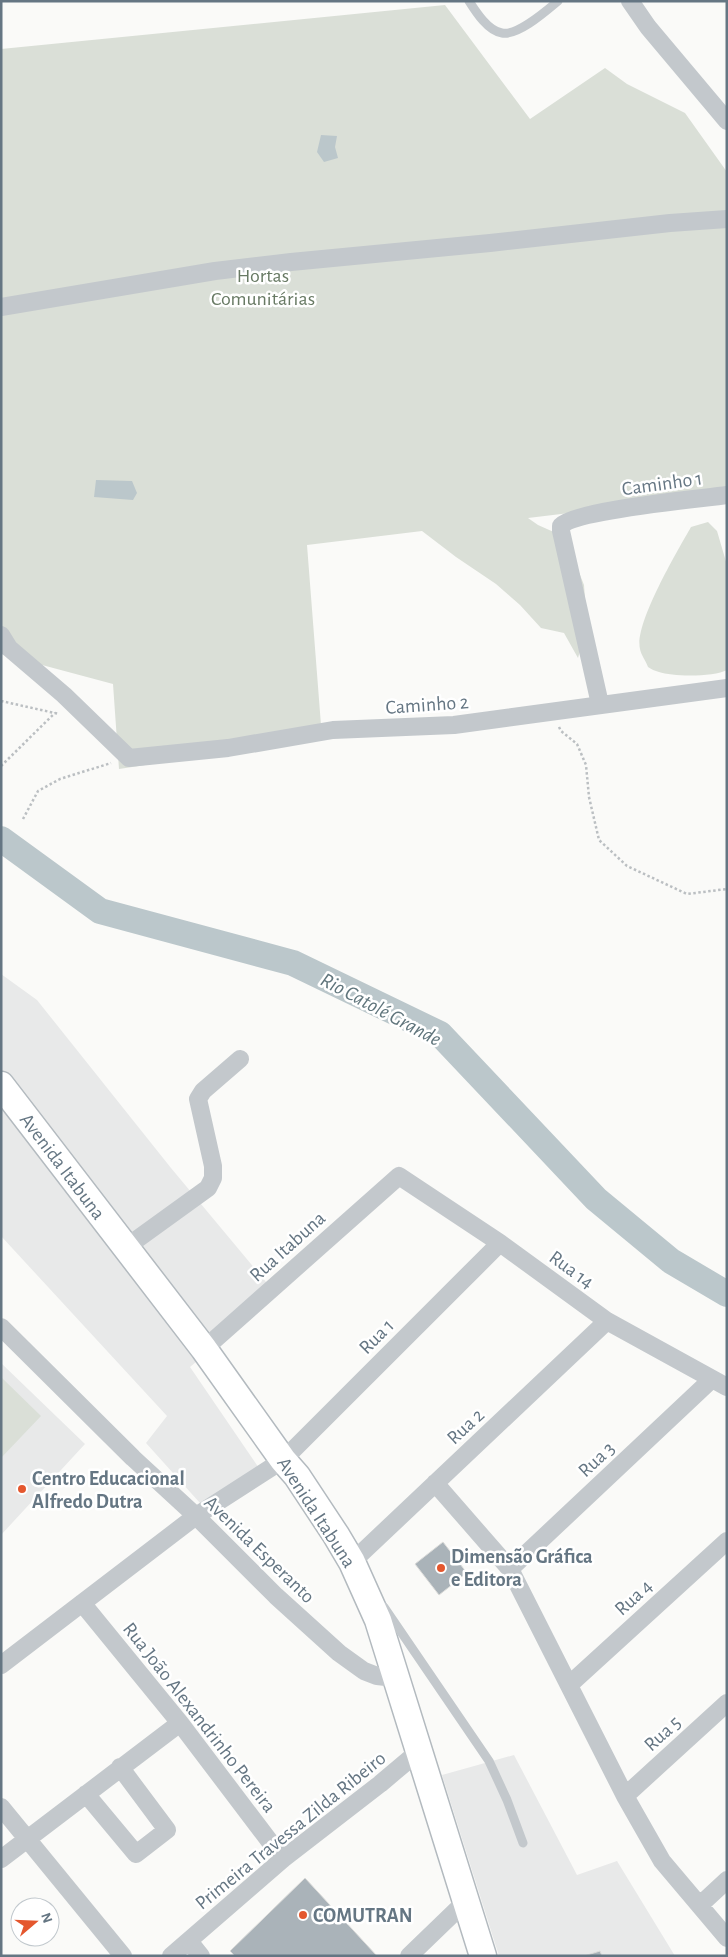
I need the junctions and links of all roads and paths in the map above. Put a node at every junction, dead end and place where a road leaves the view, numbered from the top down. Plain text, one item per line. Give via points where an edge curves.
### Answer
1 (469, 1) edge
2 (558, 1) edge
3 (630, 1) edge
4 (727, 121) edge
5 (727, 218) edge
6 (1, 307) edge
7 (727, 496) edge
8 (1, 635) edge
9 (727, 688) edge
10 (1, 701) edge
11 (600, 704) junction
12 (554, 710) junction
13 (129, 758) junction
14 (1, 766) edge
15 (23, 819) dead end
16 (727, 889) edge
17 (240, 1059) dead end
18 (1, 1085) edge
19 (399, 1176) joint
20 (500, 1243) junction
21 (125, 1248) junction
22 (607, 1321) junction
23 (1, 1326) edge
24 (204, 1349) junction
25 (719, 1383) edge
26 (283, 1460) junction
27 (435, 1484) junction
28 (196, 1516) junction
29 (727, 1541) edge
30 (352, 1562) junction
31 (510, 1569) junction
32 (82, 1603) junction
33 (1, 1665) edge
34 (395, 1678) junction
35 (569, 1686) junction
36 (727, 1703) edge
37 (180, 1723) junction
38 (418, 1752) junction
39 (120, 1767) junction
40 (86, 1794) junction
41 (625, 1796) junction
42 (1, 1807) edge
43 (26, 1839) junction
44 (523, 1843) dead end
45 (1, 1859) edge
46 (283, 1859) junction
47 (727, 1880) edge
48 (466, 1901) junction
49 (700, 1905) junction
50 (727, 1938) edge
51 (189, 1941) junction
52 (123, 1956) edge
53 (171, 1956) edge
54 (201, 1956) edge
55 (409, 1956) edge
56 (483, 1956) edge

1 - 2 lane via 492,29 502,33 518,30
3 - 4 street
5 - 6 street via 215,271
7 - 11 street, Caminho 1 via 602,512 564,523 561,531
8 - 13 street via 9,648 64,695
9 - 11 street, Caminho 2
10 - 14 path via 55,713
11 - 12 street, Caminho 2
12 - 13 street, Caminho 2 via 454,725 333,730 228,748
12 - 16 path via 561,731 577,744 586,765 588,797 599,840 626,866 687,894
13 - 15 path via 60,779 38,791
17 - 21 street via 202,1091 198,1099 213,1166 214,1178 208,1188
18 - 21 main road, Avenida Itabuna
19 - 20 street, Rua 14
19 - 24 street, Rua Itabuna
20 - 22 street, Rua 14
20 - 26 street, Rua 1
21 - 24 main road, Avenida Itabuna
22 - 25 street, Rua 14
22 - 27 street, Rua 2
23 - 28 street, Avenida Esperanto
24 - 26 main road, Avenida Itabuna
25 - 31 street, Rua 3
26 - 28 street, Rua 1
26 - 30 main road, Avenida Itabuna via 302,1483
27 - 30 street, Rua 2
27 - 31 street
28 - 32 street, Rua 1
28 - 34 street, Avenida Esperanto via 339,1653 364,1670
29 - 35 street, Rua 4
30 - 34 main road, Avenida Itabuna via 378,1620
30 - 44 lane via 488,1761
31 - 35 street
32 - 33 street, Rua 1
32 - 37 street, Rua João Alexandrinho Pereira
34 - 38 main road, Avenida Itabuna
35 - 41 street
36 - 41 street, Rua 5
37 - 39 street
37 - 46 street, Rua João Alexandrinho Pereira
38 - 46 street, Primeira Travessa Zilda Ribeiro
38 - 48 main road, Avenida Itabuna
39 - 40 street
39 - 40 street via 167,1830 136,1854
40 - 43 street
41 - 49 street via 662,1861
42 - 43 street
43 - 45 street
43 - 52 street
46 - 51 street, Primeira Travessa Zilda Ribeiro
47 - 49 street
48 - 55 street
48 - 56 main road, Avenida Itabuna
49 - 50 street
51 - 53 street, Primeira Travessa Zilda Ribeiro
51 - 54 street

